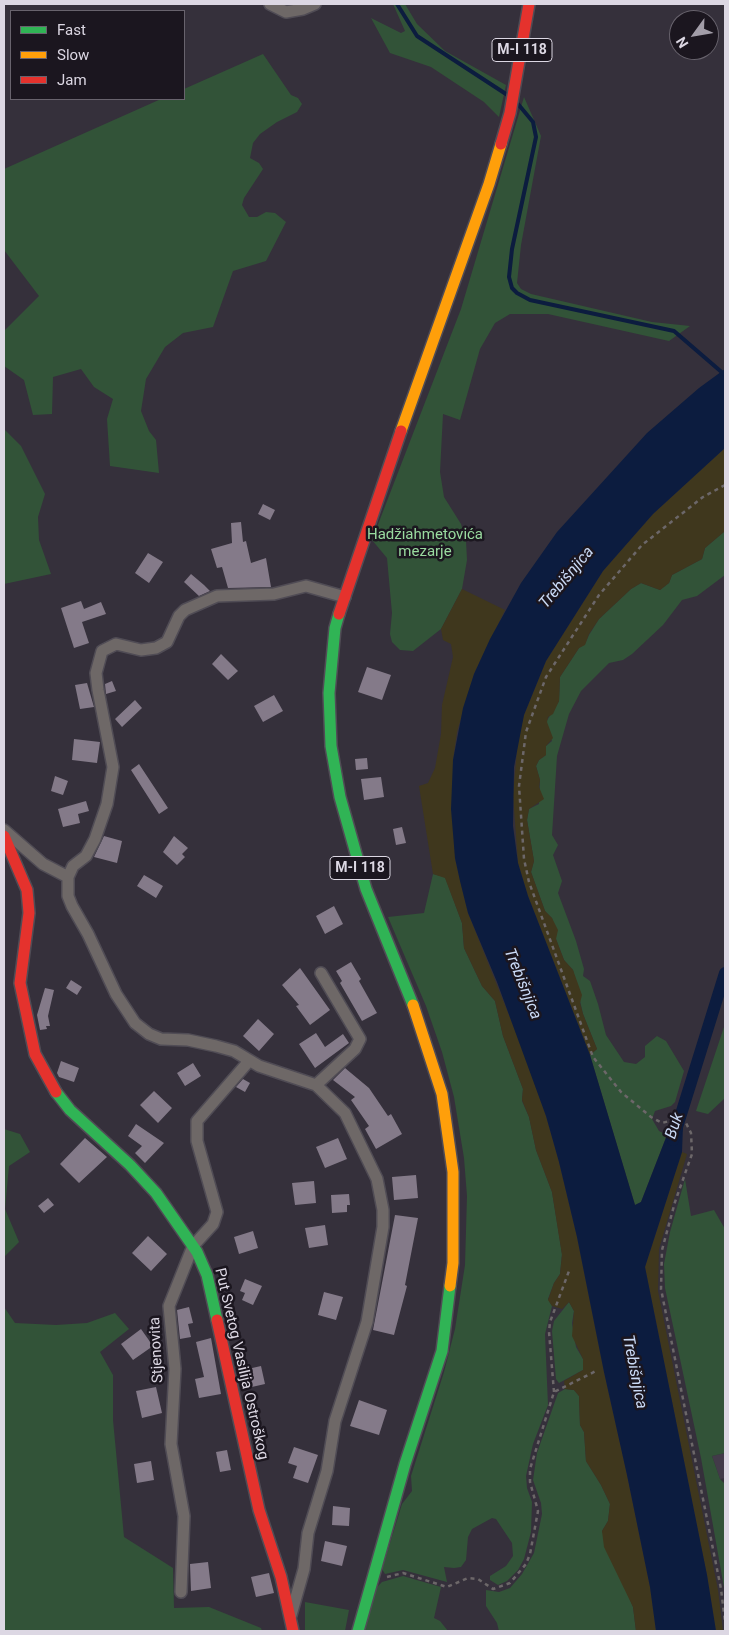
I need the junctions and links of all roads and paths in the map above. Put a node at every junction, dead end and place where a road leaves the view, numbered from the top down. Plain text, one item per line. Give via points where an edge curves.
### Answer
1 (270, 4) edge
2 (315, 4) edge
3 (529, 4) edge
4 (725, 485) edge
5 (345, 597) junction
6 (4, 830) edge
7 (4, 836) edge
8 (68, 876) junction
9 (321, 973) dead end
10 (249, 1061) junction
11 (316, 1085) junction
12 (193, 1246) junction
13 (569, 1271) dead end
14 (596, 1371) dead end
15 (554, 1392) junction
16 (371, 1579) junction
17 (181, 1592) dead end
18 (725, 1622) edge
19 (291, 1626) edge
20 (358, 1631) edge

1 - 2 street via 286,12
3 - 5 main road, M-I 118 via 510,109 490,184
4 - 18 path via 703,497 642,545 599,595 546,677 526,732 518,786 529,882 593,1057 622,1092 651,1117 662,1123 673,1120 686,1123 691,1133 692,1154 662,1250 661,1289
5 - 8 street via 306,586 274,594 217,596 185,610 168,642 156,648 141,650 116,644 102,651 96,673 113,767 107,804 95,839 86,856 73,866
5 - 16 main road, M-I 118 via 335,628 329,693 331,746 340,797 366,889 410,994 442,1094 453,1172 453,1263 442,1352
6 - 8 street via 42,864
7 - 12 main road, Put Svetog Vasilija Ostroškog via 27,890 29,913 20,983 35,1054 70,1110 156,1193
8 - 10 street via 68,896 72,906 116,994 135,1022 161,1039 201,1042 234,1051
9 - 11 street via 360,1039 355,1049
10 - 11 street
10 - 12 street, Stjenovita via 197,1120 197,1141 217,1212 213,1224
11 - 19 street via 345,1113 371,1162 381,1194 382,1227 367,1322 335,1421 328,1471 308,1533 304,1569
12 - 17 street, Stjenovita via 169,1306 175,1369 171,1444 184,1516
12 - 19 main road, Put Svetog Vasilija Ostroškog via 206,1275 259,1510 281,1577
13 - 15 path via 550,1322
14 - 15 path
15 - 16 path via 530,1469 538,1511 532,1544 526,1564 510,1583 493,1589 478,1579 468,1578 448,1587 403,1573
16 - 20 main road, M-I 118

